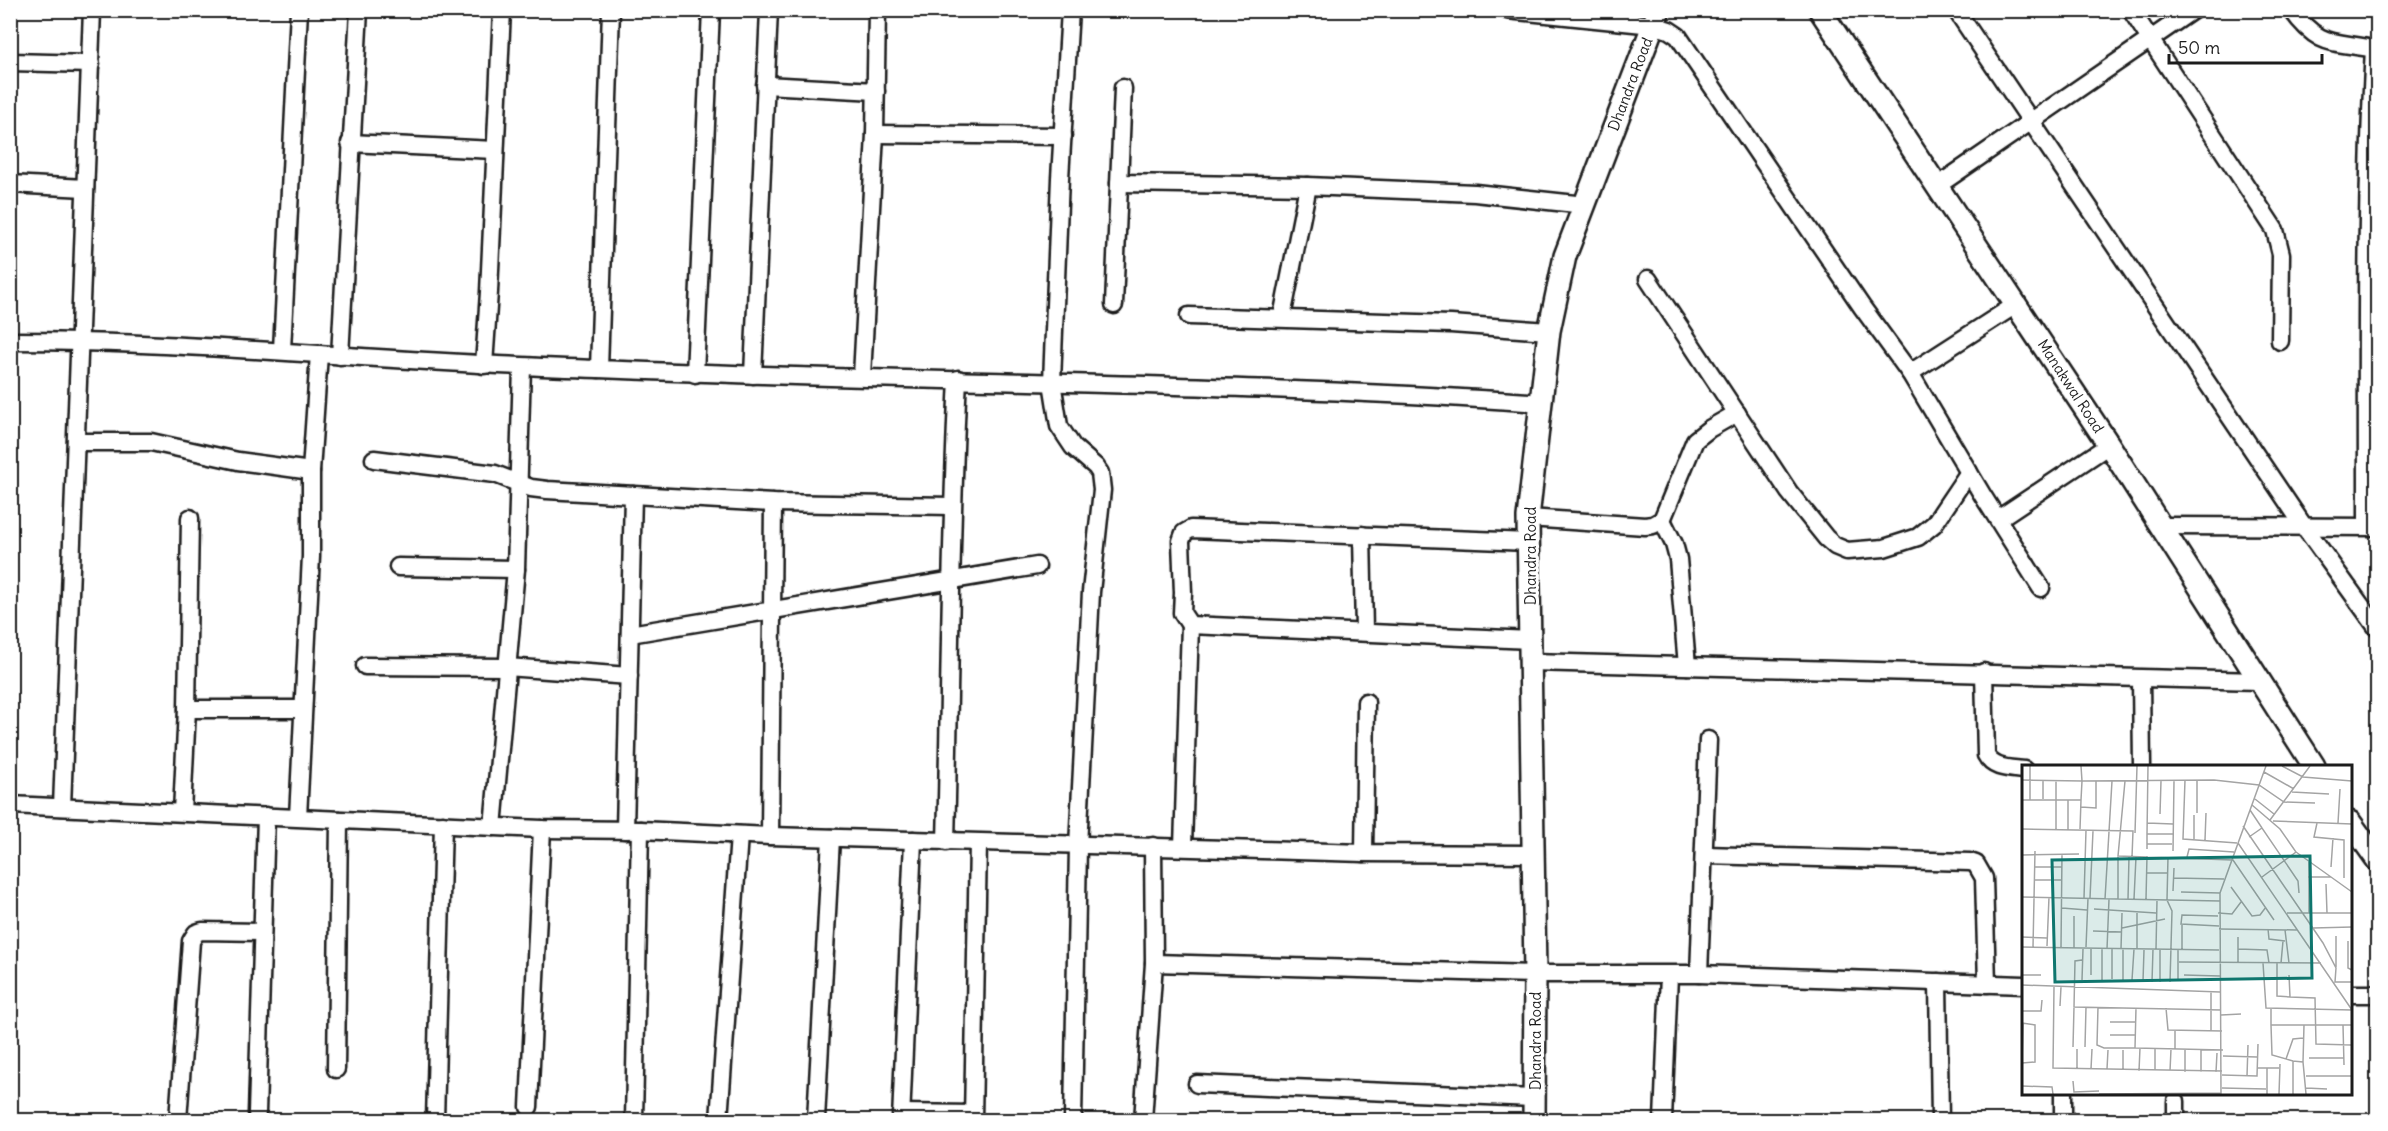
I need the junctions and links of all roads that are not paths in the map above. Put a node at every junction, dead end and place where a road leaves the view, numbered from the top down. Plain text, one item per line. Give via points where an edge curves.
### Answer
1 (92, 10) edge
2 (299, 10) edge
3 (359, 10) edge
4 (502, 10) edge
5 (611, 10) edge
6 (711, 10) edge
7 (769, 10) edge
8 (878, 10) edge
9 (1070, 10) edge
10 (1507, 10) edge
11 (1820, 10) edge
12 (1956, 10) edge
13 (2131, 10) edge
14 (2193, 10) edge
15 (2292, 10) edge
16 (1656, 18) edge
17 (2151, 39) junction
18 (2376, 50) edge
19 (10, 62) edge
20 (91, 64) junction
21 (765, 85) junction
22 (1123, 88) dead end
23 (876, 92) junction
24 (2029, 122) junction
25 (875, 135) junction
26 (1063, 136) junction
27 (351, 143) junction
28 (495, 150) junction
29 (1119, 183) junction
30 (10, 184) edge
31 (1308, 186) junction
32 (1937, 186) junction
33 (85, 188) junction
34 (2373, 199) edge
35 (1585, 205) junction
36 (1648, 279) dead end
37 (2017, 304) junction
38 (1114, 306) dead end
39 (1189, 316) dead end
40 (1282, 317) junction
41 (1549, 331) junction
42 (10, 341) edge
43 (81, 341) junction
44 (2280, 341) dead end
45 (282, 350) junction
46 (319, 354) junction
47 (340, 356) junction
48 (484, 365) junction
49 (522, 367) junction
50 (599, 369) junction
51 (1910, 373) junction
52 (695, 374) junction
53 (753, 375) junction
54 (862, 376) junction
55 (958, 379) junction
56 (1052, 382) junction
57 (1542, 404) junction
58 (1737, 413) junction
59 (77, 442) junction
60 (2109, 445) junction
61 (374, 459) dead end
62 (311, 471) junction
63 (1969, 472) junction
64 (520, 484) junction
65 (633, 495) junction
66 (773, 503) junction
67 (952, 506) junction
68 (190, 518) dead end
69 (1528, 518) junction
70 (1662, 519) junction
71 (1998, 519) junction
72 (2303, 525) junction
73 (2162, 526) junction
74 (2372, 526) edge
75 (1362, 535) junction
76 (1529, 542) junction
77 (1037, 566) dead end
78 (398, 567) dead end
79 (516, 569) junction
80 (952, 579) junction
81 (2041, 588) dead end
82 (774, 610) junction
83 (1190, 625) junction
84 (2378, 629) edge
85 (1364, 631) junction
86 (630, 634) junction
87 (1531, 640) junction
88 (1531, 662) junction
89 (365, 666) dead end
90 (1687, 666) junction
91 (507, 667) junction
92 (1984, 672) junction
93 (629, 676) junction
94 (2142, 679) junction
95 (2258, 681) junction
96 (1366, 702) dead end
97 (187, 709) junction
98 (303, 709) junction
99 (1708, 740) dead end
100 (2142, 765) edge
101 (2313, 765) edge
102 (2022, 770) edge
103 (10, 805) edge
104 (62, 807) junction
105 (182, 812) junction
106 (266, 816) junction
107 (298, 817) junction
108 (339, 820) junction
109 (443, 824) junction
110 (2352, 825) edge
111 (493, 827) junction
112 (542, 829) junction
113 (632, 830) junction
114 (739, 835) junction
115 (770, 836) junction
116 (831, 838) junction
117 (913, 840) junction
118 (946, 842) junction
119 (978, 843) junction
120 (1078, 846) junction
121 (1153, 846) junction
122 (1183, 846) junction
123 (1364, 853) junction
124 (1533, 854) junction
125 (1704, 855) junction
126 (2378, 861) edge
127 (261, 933) junction
128 (1154, 963) junction
129 (1535, 974) junction
130 (1699, 974) junction
131 (1669, 975) junction
132 (1938, 982) junction
133 (1987, 984) junction
134 (2022, 985) edge
135 (2352, 994) edge
136 (2378, 994) edge
137 (336, 1070) dead end
138 (1197, 1084) dead end
139 (2063, 1095) edge
140 (1534, 1098) junction
141 (2176, 1101) dead end
142 (528, 1107) dead end
143 (257, 1113) dead end
144 (901, 1117) edge
145 (973, 1117) edge
146 (178, 1120) edge
147 (435, 1120) edge
148 (634, 1120) edge
149 (719, 1120) edge
150 (816, 1120) edge
151 (1073, 1120) edge
152 (1143, 1120) edge
153 (1534, 1120) edge
154 (1663, 1120) edge
155 (1940, 1120) edge
156 (2063, 1120) edge
157 (2176, 1120) edge

1 - 20 street
2 - 45 street
3 - 27 street
4 - 28 street
5 - 50 street
6 - 52 street
7 - 21 street
8 - 23 street
9 - 26 street
10 - 16 street
11 - 32 street, Manakwal Road
12 - 24 street
13 - 17 street
14 - 17 street
15 - 18 street via 2316,37
16 - 35 street, Dhandra Road
16 - 51 street via 1678,36
17 - 24 street
17 - 44 street via 2275,230 2282,254
18 - 34 street
19 - 20 street
20 - 33 street
21 - 23 street
21 - 53 street
22 - 29 street
23 - 25 street
24 - 32 street
24 - 72 street
25 - 26 street
25 - 54 street
26 - 56 street
27 - 28 street
27 - 47 street
28 - 48 street
29 - 31 street
29 - 38 street
30 - 33 street
31 - 35 street via 1475,194
31 - 40 street
32 - 37 street, Manakwal Road
33 - 43 street
34 - 74 street
35 - 41 street, Dhandra Road via 1565,256
36 - 58 street
37 - 51 street
37 - 60 street, Manakwal Road
39 - 40 street
40 - 41 street
41 - 57 street, Dhandra Road
42 - 43 street
43 - 45 street
43 - 59 street
45 - 46 street
46 - 47 street
46 - 62 street
47 - 48 street
48 - 49 street
49 - 50 street
49 - 64 street
50 - 52 street
51 - 63 street
52 - 53 street
53 - 54 street
54 - 55 street
55 - 56 street
55 - 67 street
56 - 57 street
56 - 120 street via 1064,436 1096,467 1101,481
57 - 69 street, Dhandra Road
58 - 63 street via 1789,492 1826,538 1847,551 1884,549 1918,537 1934,524
58 - 70 street via 1695,440
59 - 62 street via 151,442 238,461
59 - 104 street
60 - 71 street
60 - 73 street, Manakwal Road
61 - 64 street via 495,474
62 - 98 street
63 - 71 street
64 - 65 street via 547,490
64 - 79 street
65 - 66 street
65 - 86 street
66 - 67 street
66 - 82 street
67 - 80 street
68 - 97 street
69 - 70 street via 1645,526
69 - 76 street, Dhandra Road
70 - 90 street via 1678,560
71 - 81 street
72 - 73 street
72 - 74 street
72 - 84 street
73 - 95 street, Manakwal Road
75 - 76 street
75 - 83 street via 1187,531 1181,541 1182,613
75 - 85 street
76 - 87 street, Dhandra Road
77 - 80 street
78 - 79 street
79 - 91 street
80 - 82 street
80 - 118 street
82 - 86 street
82 - 115 street
83 - 85 street
83 - 122 street
85 - 87 street
86 - 93 street
87 - 88 street, Dhandra Road
88 - 90 street
88 - 124 street, Dhandra Road
89 - 91 street
90 - 92 street
91 - 93 street
91 - 111 street
92 - 94 street
92 - 102 street via 1986,755 1990,763 1999,767
93 - 113 street
94 - 95 street
94 - 100 street
95 - 101 street, Manakwal Road
96 - 123 street
97 - 98 street
97 - 105 street
98 - 107 street
99 - 125 street
103 - 104 street
104 - 105 street
105 - 106 street
106 - 107 street
106 - 127 street
107 - 108 street
108 - 109 street
108 - 137 street
109 - 111 street
109 - 147 street
110 - 126 street
111 - 112 street
112 - 113 street
112 - 142 street
113 - 114 street
113 - 148 street
114 - 115 street
114 - 149 street
115 - 116 street
116 - 117 street
116 - 150 street
117 - 118 street
117 - 144 street
118 - 119 street
119 - 120 street
119 - 145 street
120 - 121 street
120 - 151 street
121 - 122 street
121 - 128 street
122 - 123 street
123 - 124 street
124 - 129 street, Dhandra Road
125 - 130 street
125 - 133 street via 1976,864 1984,879
127 - 143 street
127 - 146 street via 202,932 196,933 191,941
128 - 129 street
128 - 152 street
129 - 131 street
129 - 140 street, Dhandra Road
130 - 131 street
130 - 132 street
131 - 154 street
132 - 133 street
132 - 155 street
133 - 134 street
135 - 136 street
138 - 140 street
139 - 156 street
140 - 153 street, Dhandra Road
141 - 157 street
144 - 145 street

